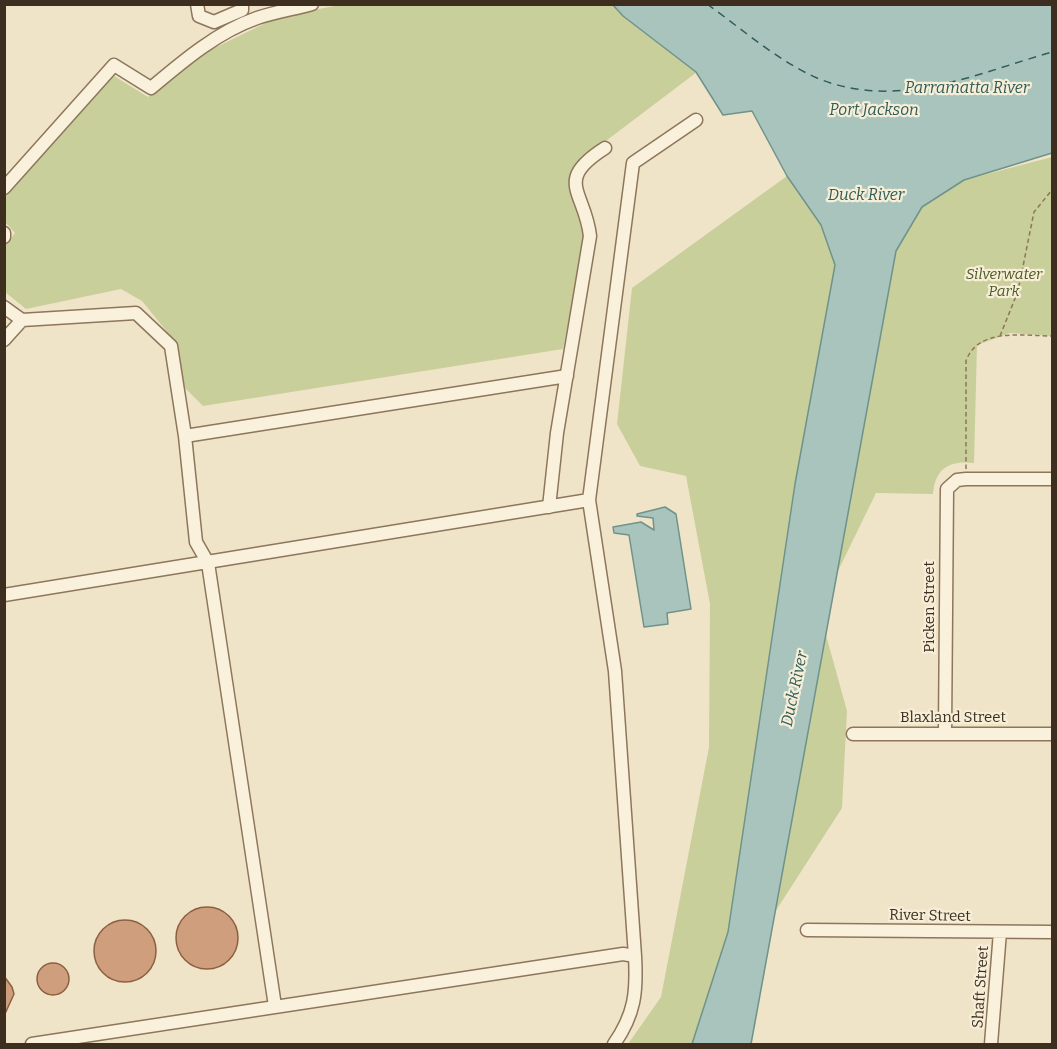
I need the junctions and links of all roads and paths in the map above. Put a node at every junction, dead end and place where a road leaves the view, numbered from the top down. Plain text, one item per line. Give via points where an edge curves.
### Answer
1 (197, 4) edge
2 (312, 4) edge
3 (244, 6) edge
4 (696, 120) dead end
5 (605, 148) dead end
6 (4, 188) edge
7 (1053, 190) edge
8 (4, 307) edge
9 (22, 320) junction
10 (1000, 336) junction
11 (1053, 336) edge
12 (4, 340) edge
13 (567, 376) junction
14 (185, 436) junction
15 (966, 479) junction
16 (1053, 479) edge
17 (589, 500) junction
18 (549, 507) junction
19 (208, 563) junction
20 (4, 595) edge
21 (945, 732) junction
22 (853, 734) dead end
23 (1053, 734) edge
24 (807, 930) dead end
25 (1000, 932) junction
26 (1053, 932) edge
27 (629, 955) junction
28 (275, 1006) junction
29 (32, 1044) edge
30 (614, 1044) edge
31 (992, 1044) edge

1 - 3 street via 200,16 210,21 224,20
2 - 6 street via 257,18 222,35 186,58 151,88 114,64
4 - 17 street via 633,163
5 - 13 street via 585,161 577,173 575,187 590,236
7 - 10 path via 1034,212 1018,291
8 - 9 street
9 - 12 street
9 - 14 street via 136,313 171,346
10 - 11 path
10 - 15 path via 980,343 966,361
13 - 14 street
13 - 18 street
14 - 19 street via 196,542
15 - 16 street
15 - 21 street, Picken Street via 952,483 945,499
17 - 18 street
17 - 27 street via 615,671
18 - 19 street
19 - 20 street
19 - 28 street
21 - 22 street, Blaxland Street
21 - 23 street, Blaxland Street
24 - 25 street, River Street
25 - 26 street, River Street
25 - 31 street, Shaft Street
27 - 28 street
27 - 30 street via 636,990 628,1024
28 - 29 street

